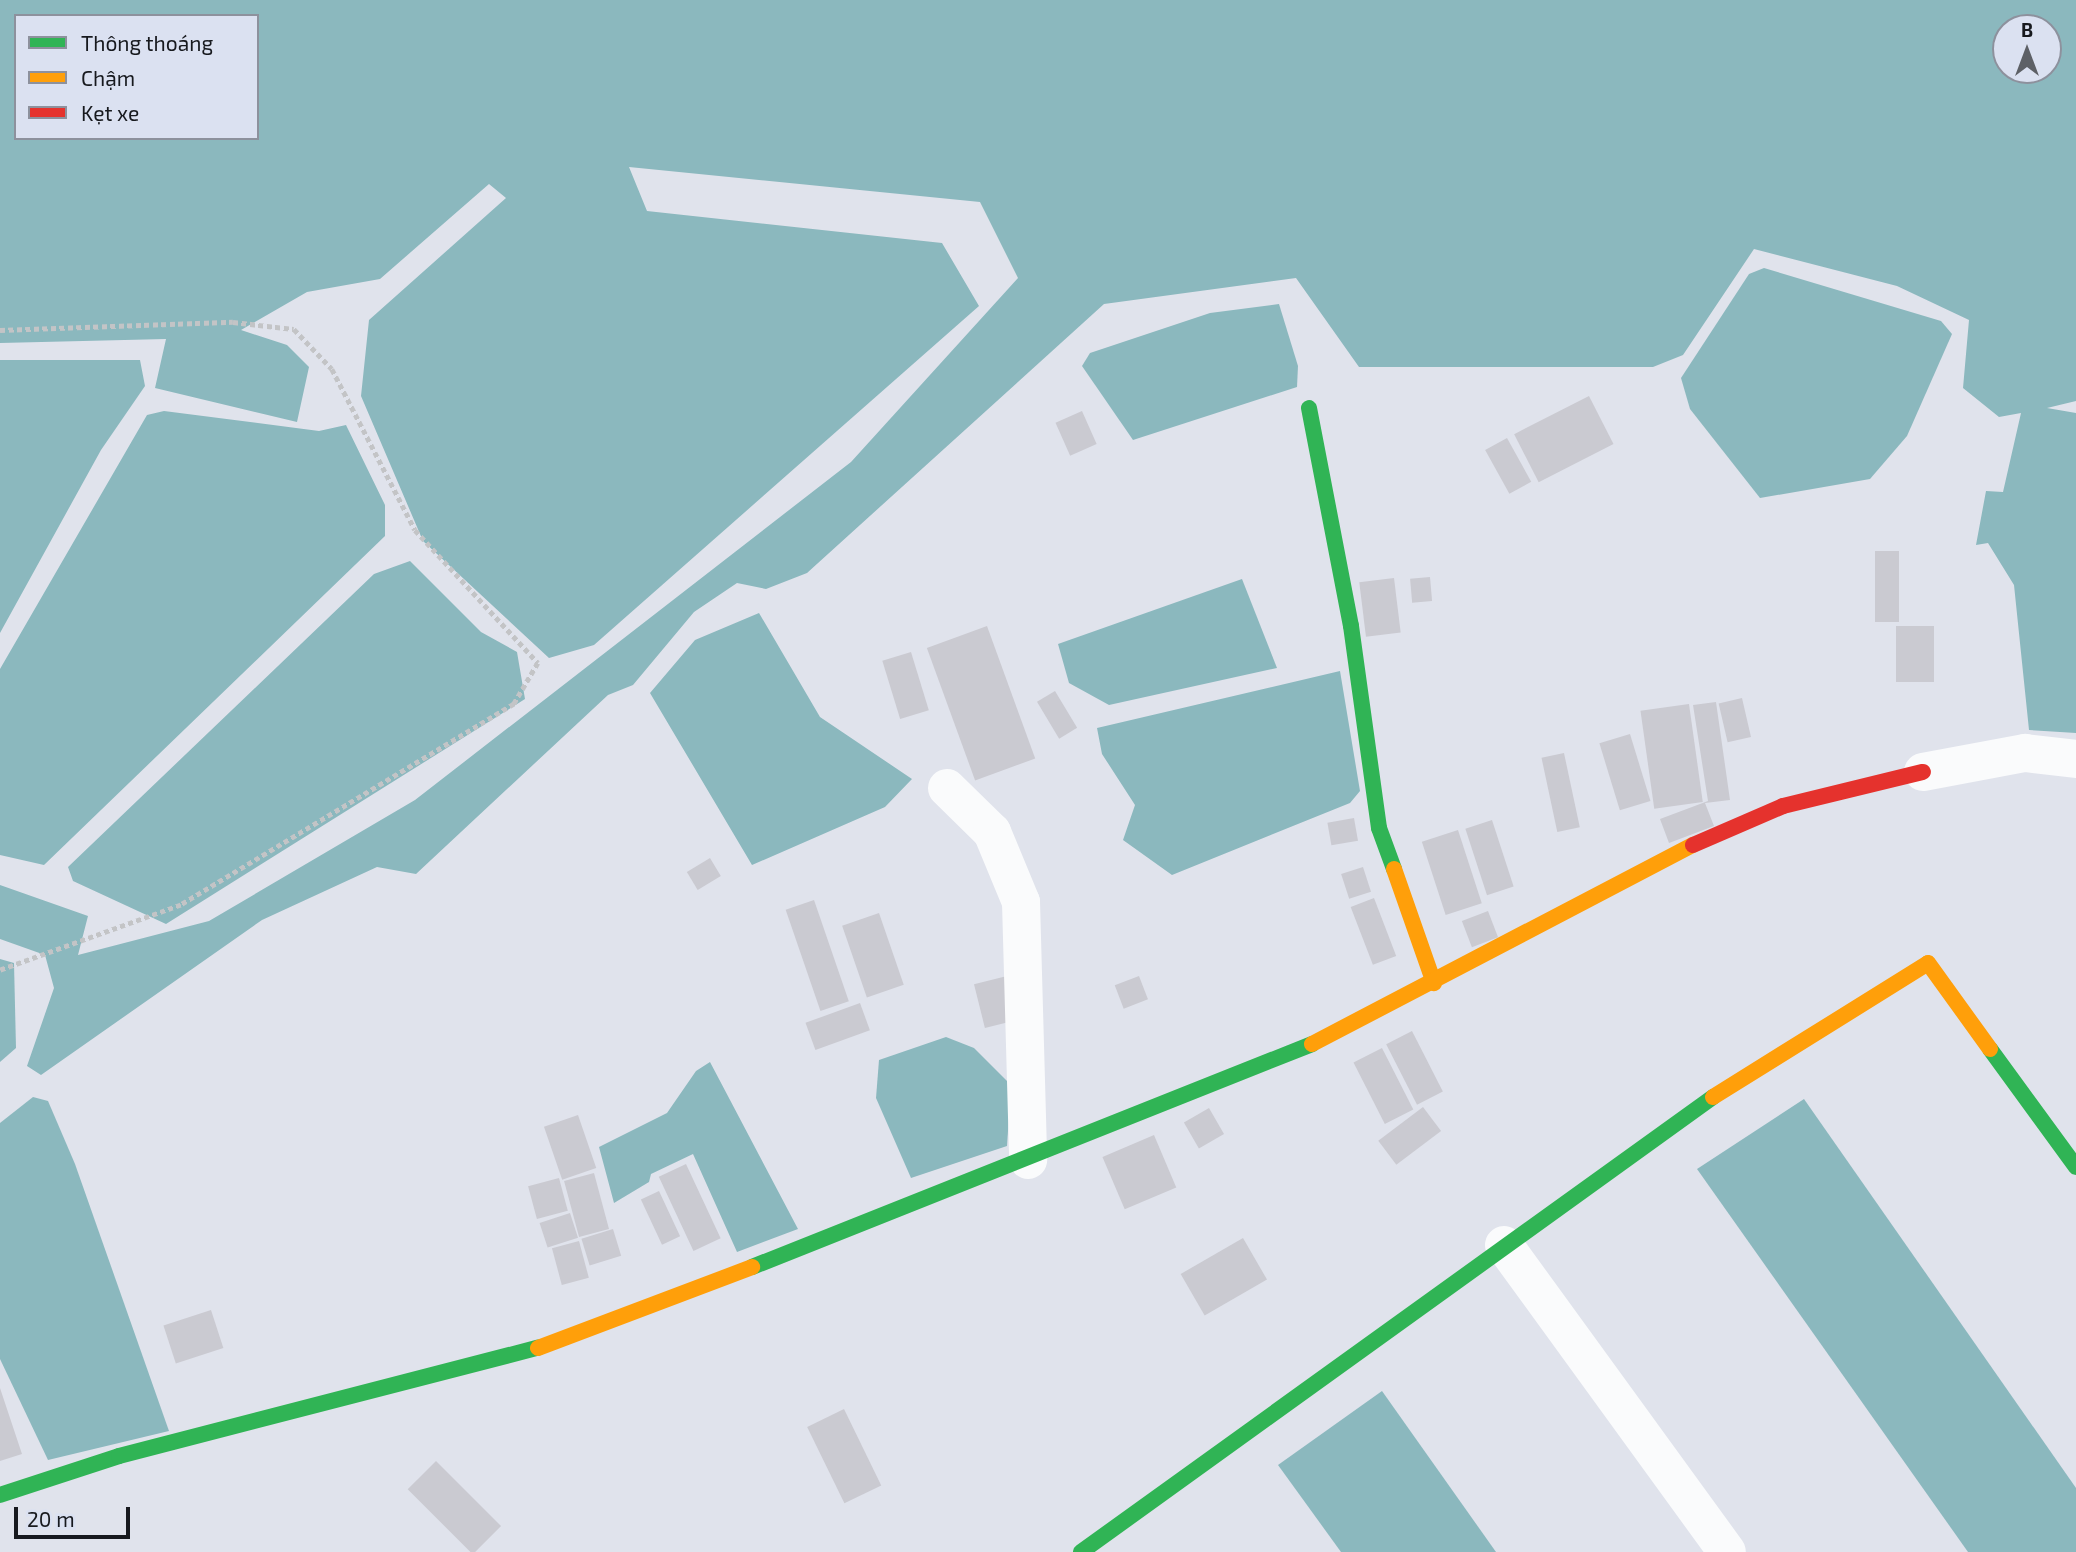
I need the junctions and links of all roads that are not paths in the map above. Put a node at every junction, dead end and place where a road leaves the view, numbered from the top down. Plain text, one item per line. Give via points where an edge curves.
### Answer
1 (1310, 408) dead end
2 (2076, 759) edge
3 (1923, 772) joint
4 (947, 788) dead end
5 (1434, 983) junction
6 (1028, 1160) junction
7 (2076, 1167) edge
8 (1504, 1245) junction
9 (0, 1495) edge
10 (1088, 1550) edge
11 (1727, 1552) edge

1 - 5 street via 1351,626 1379,828
2 - 3 street via 2025,753
3 - 5 street via 1783,806 1718,831
4 - 6 street via 992,832 1021,902
5 - 6 street via 1356,1026
6 - 9 street via 569,1340 119,1456
7 - 8 street via 1928,963 1680,1116
8 - 10 street
8 - 11 street

